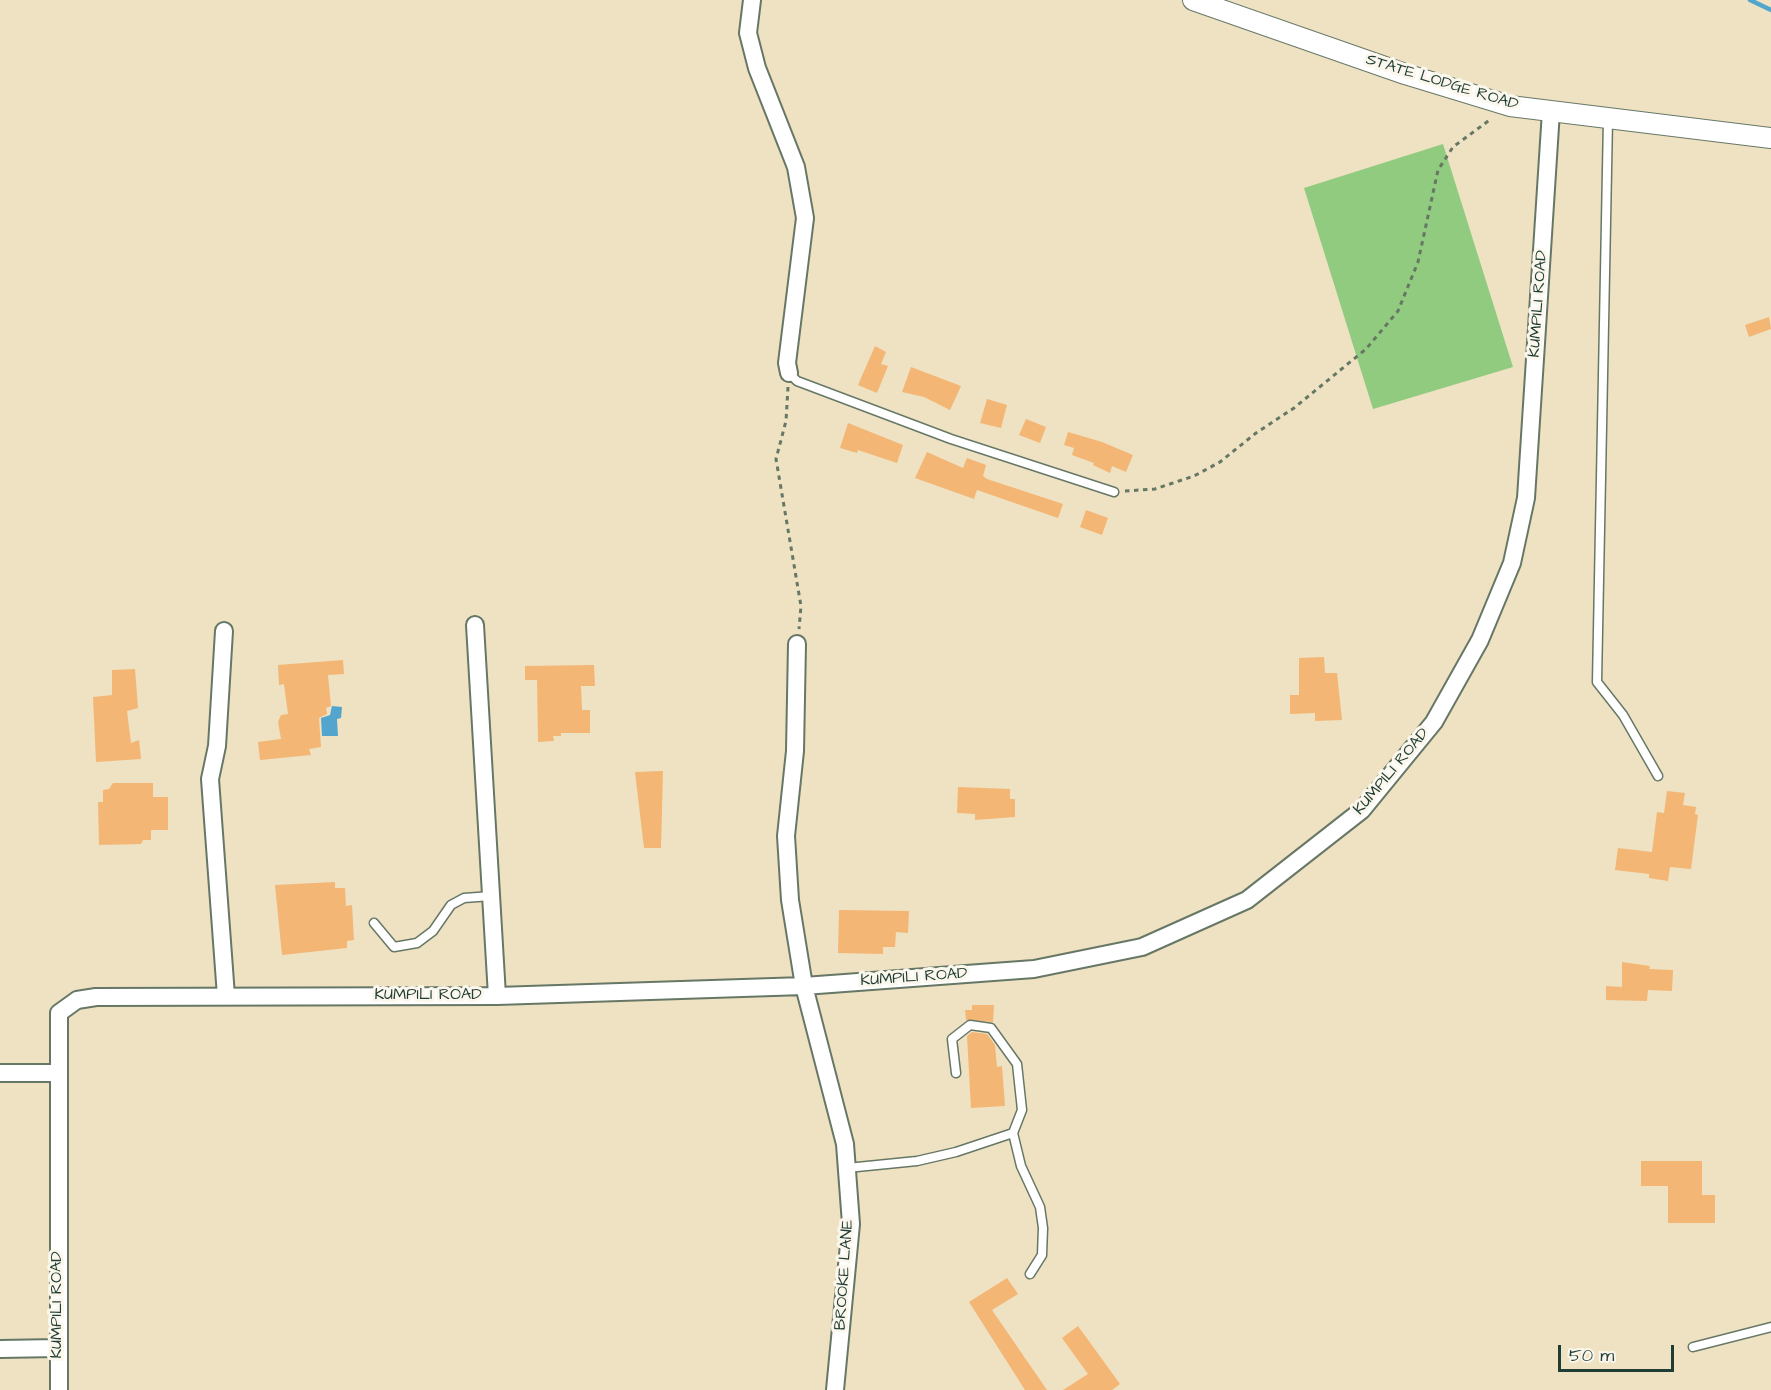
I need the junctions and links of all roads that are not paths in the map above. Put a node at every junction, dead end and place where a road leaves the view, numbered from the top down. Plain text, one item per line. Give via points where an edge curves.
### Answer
1 (752, 0) edge
2 (1193, 0) edge
3 (1551, 111) junction
4 (1608, 118) junction
5 (1771, 138) edge
6 (789, 373) joint
7 (1114, 492) road end
8 (475, 625) dead end
9 (224, 632) dead end
10 (797, 644) road end
11 (1658, 776) dead end
12 (491, 896) junction
13 (374, 923) dead end
14 (804, 986) junction
15 (226, 996) junction
16 (497, 996) junction
17 (0, 1073) edge
18 (58, 1073) junction
19 (956, 1073) dead end
20 (1013, 1133) junction
21 (847, 1168) junction
22 (1030, 1274) dead end
23 (1771, 1327) edge
24 (1693, 1347) dead end
25 (58, 1348) junction
26 (0, 1349) edge
27 (59, 1390) edge
28 (835, 1390) edge

1 - 6 street via 748,33 757,68 796,167 805,218 787,363
2 - 3 street, STATE LODGE ROAD via 1405,74 1510,106
3 - 4 street, STATE LODGE ROAD
3 - 14 street, KUMPILI ROAD via 1526,498 1512,563 1480,640 1434,722 1362,810 1247,900 1142,947 1034,969
4 - 5 street, STATE LODGE ROAD
4 - 11 lane via 1598,682
6 - 7 lane via 797,381 951,439
8 - 12 street
9 - 15 street via 217,746 210,779
10 - 14 street, BROOKE LANE via 795,751 786,836 790,900
12 - 13 lane via 464,898 451,905 433,931 417,943 394,947
12 - 16 street
14 - 16 street, KUMPILI ROAD
14 - 21 street, BROOKE LANE
15 - 16 street, KUMPILI ROAD
15 - 18 street, KUMPILI ROAD via 77,1000 59,1013
17 - 18 street
18 - 25 street, KUMPILI ROAD
19 - 20 lane via 952,1039 970,1025 991,1028 1017,1064 1022,1110
20 - 21 lane via 918,1161
20 - 22 lane via 1041,1217 1042,1255
21 - 28 street, BROOKE LANE via 851,1224
23 - 24 lane
25 - 26 street
25 - 27 street, KUMPILI ROAD

